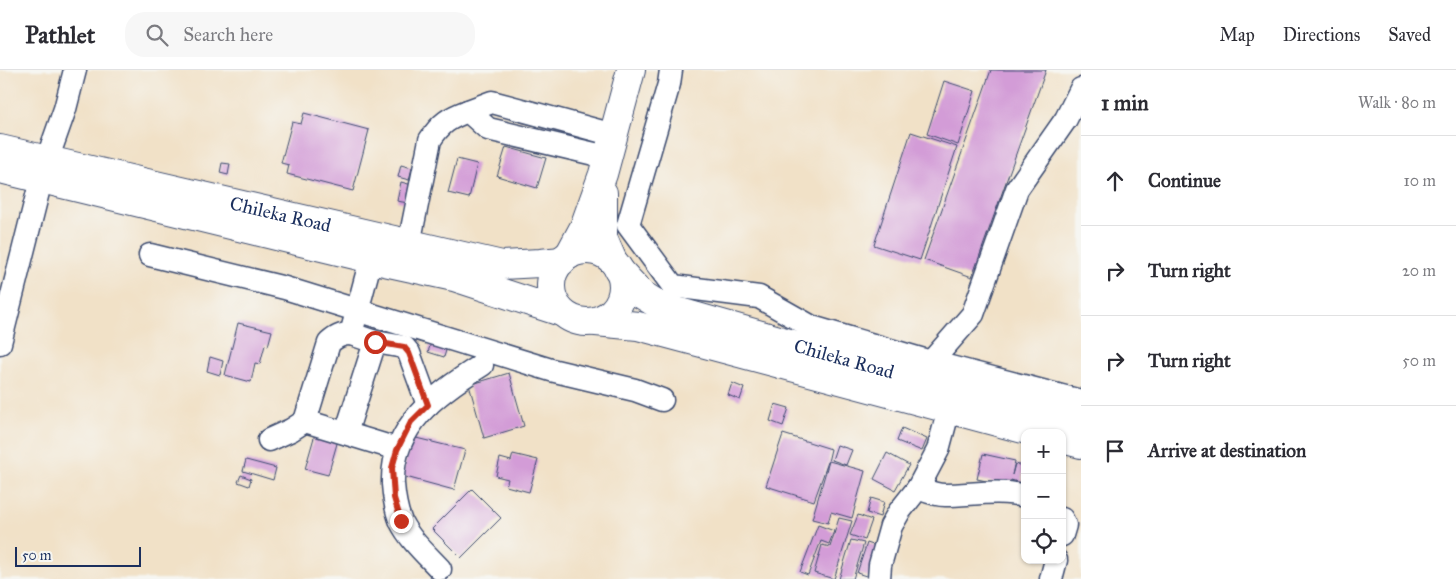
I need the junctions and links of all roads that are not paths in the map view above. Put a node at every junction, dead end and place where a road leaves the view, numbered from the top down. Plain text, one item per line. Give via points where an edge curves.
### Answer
1 (75, 70) edge
2 (631, 70) edge
3 (671, 70) edge
4 (1081, 90) edge
5 (0, 149) edge
6 (608, 156) junction
7 (0, 169) edge
8 (44, 170) junction
9 (409, 244) junction
10 (150, 255) dead end
11 (565, 258) junction
12 (371, 259) junction
13 (615, 265) junction
14 (357, 309) junction
15 (561, 312) junction
16 (596, 322) junction
17 (350, 334) junction
18 (375, 342) junction
19 (0, 343) edge
20 (931, 362) junction
21 (482, 365) dead end
22 (662, 400) dead end
23 (1081, 401) edge
24 (428, 405) junction
25 (949, 409) junction
26 (305, 421) junction
27 (1081, 424) edge
28 (1023, 429) edge
29 (346, 433) junction
30 (269, 440) dead end
31 (1066, 440) edge
32 (1081, 444) edge
33 (397, 450) junction
34 (918, 488) junction
35 (1021, 496) edge
36 (1055, 564) edge
37 (440, 569) dead end
38 (879, 579) edge
39 (1051, 579) edge

1 - 8 street
2 - 6 main road
3 - 20 street via 628,225 673,286 759,297 812,327
4 - 20 street via 1066,119 1017,189 973,314
5 - 8 main road, Chileka Road
6 - 9 street via 492,102 450,118 430,140
6 - 11 main road via 584,227
6 - 13 main road via 603,238
7 - 8 main road
8 - 9 main road, Chileka Road
8 - 12 main road, Chileka Road
8 - 19 street
9 - 11 main road, Chileka Road via 502,265
10 - 14 street
11 - 13 main road, Chileka Road via 578,251 596,251
11 - 15 main road via 556,268 550,286
12 - 14 street
12 - 15 main road, Chileka Road via 454,276
13 - 16 main road via 622,277 622,296 612,312
13 - 27 main road, Chileka Road via 641,294 662,307
14 - 17 street
14 - 22 street via 551,370 635,390
15 - 16 main road, Chileka Road via 577,321
16 - 25 main road, Chileka Road via 638,326
17 - 18 street
17 - 26 street via 329,343
18 - 24 street via 404,347
18 - 29 street
20 - 23 street
21 - 24 street via 450,385
24 - 33 street via 411,422
25 - 28 main road, Chileka Road
25 - 34 street via 938,450
26 - 29 street
26 - 30 street
29 - 33 street
31 - 32 main road
33 - 37 street via 392,468 394,498 401,521 414,543
34 - 35 street via 943,495
34 - 38 street via 891,526
36 - 39 street

